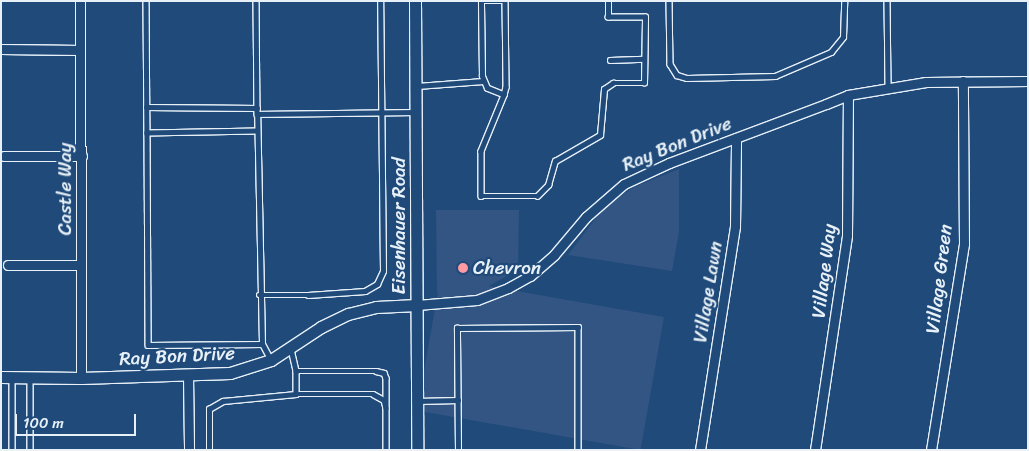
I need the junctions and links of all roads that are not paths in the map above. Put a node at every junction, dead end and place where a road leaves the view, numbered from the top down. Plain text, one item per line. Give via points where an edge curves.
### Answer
1 (80, 1) edge
2 (146, 1) edge
3 (256, 1) edge
4 (380, 1) edge
5 (415, 1) edge
6 (608, 1) edge
7 (669, 1) edge
8 (844, 1) edge
9 (888, 1) edge
10 (1, 49) edge
11 (80, 50) junction
12 (644, 59) junction
13 (610, 60) dead end
14 (483, 81) junction
15 (963, 81) junction
16 (1028, 81) edge
17 (416, 86) junction
18 (888, 88) junction
19 (504, 95) junction
20 (848, 95) junction
21 (146, 107) junction
22 (257, 111) junction
23 (380, 112) junction
24 (416, 112) junction
25 (257, 131) junction
26 (147, 133) junction
27 (736, 138) junction
28 (4, 156) dead end
29 (82, 156) junction
30 (8, 265) dead end
31 (81, 265) junction
32 (260, 296) junction
33 (417, 305) junction
34 (262, 344) junction
35 (290, 349) junction
36 (271, 360) junction
37 (296, 371) junction
38 (188, 375) junction
39 (7, 377) edge
40 (30, 378) junction
41 (81, 378) junction
42 (296, 394) junction
43 (458, 400) junction
44 (417, 401) junction
45 (386, 408) junction
46 (12, 450) edge
47 (30, 450) edge
48 (189, 450) edge
49 (209, 450) edge
50 (386, 450) edge
51 (417, 450) edge
52 (458, 450) edge
53 (578, 450) edge
54 (700, 450) edge
55 (815, 450) edge
56 (931, 450) edge

1 - 11 street, Castle Way
2 - 21 lane
3 - 22 lane
4 - 23 lane
5 - 17 main road, Eisenhauer Road
6 - 12 lane via 608,17 645,17
7 - 8 lane via 670,64 677,75 696,78 775,76 831,52 843,37
9 - 18 lane
10 - 11 street
11 - 29 street, Castle Way
12 - 13 lane
12 - 19 lane via 644,83 613,83 604,89 600,135 555,161 548,185 537,196 481,196 481,151
14 - 17 lane
14 - 19 lane via 487,88
14 - 19 lane via 481,1 506,1
15 - 16 street, Ray Bon Drive
15 - 18 street, Ray Bon Drive
15 - 56 street, Village Green via 964,244
17 - 24 main road, Eisenhauer Road
18 - 20 street, Ray Bon Drive
20 - 27 street, Ray Bon Drive
20 - 55 street, Village Way via 848,235
21 - 22 lane
21 - 26 lane
22 - 23 lane
22 - 25 lane
23 - 24 lane
23 - 32 lane via 382,271 377,284 364,291
24 - 33 main road, Eisenhauer Road
25 - 26 lane
25 - 32 lane
26 - 34 lane via 148,345
27 - 33 street, Ray Bon Drive via 624,184 590,213 554,255 530,276 508,288 477,300
27 - 54 street, Village Lawn via 735,226
28 - 29 street
29 - 31 street, Castle Way
30 - 31 street
31 - 41 street, Castle Way
32 - 34 lane
33 - 35 main road, Ray Bon Drive via 348,314 321,327
33 - 44 main road, Eisenhauer Road
34 - 36 lane
35 - 36 main road, Ray Bon Drive
35 - 37 lane
36 - 38 main road, Ray Bon Drive via 230,373
37 - 42 lane
37 - 45 lane via 380,372 386,378
38 - 41 main road, Ray Bon Drive
38 - 48 street
39 - 40 main road, Ray Bon Drive
39 - 46 lane
40 - 41 main road, Ray Bon Drive
40 - 47 lane
42 - 45 lane via 372,394 384,400
42 - 49 lane via 223,400 208,410
43 - 44 lane
43 - 52 lane
43 - 53 lane via 457,328 578,327
44 - 51 main road, Eisenhauer Road
45 - 50 lane

